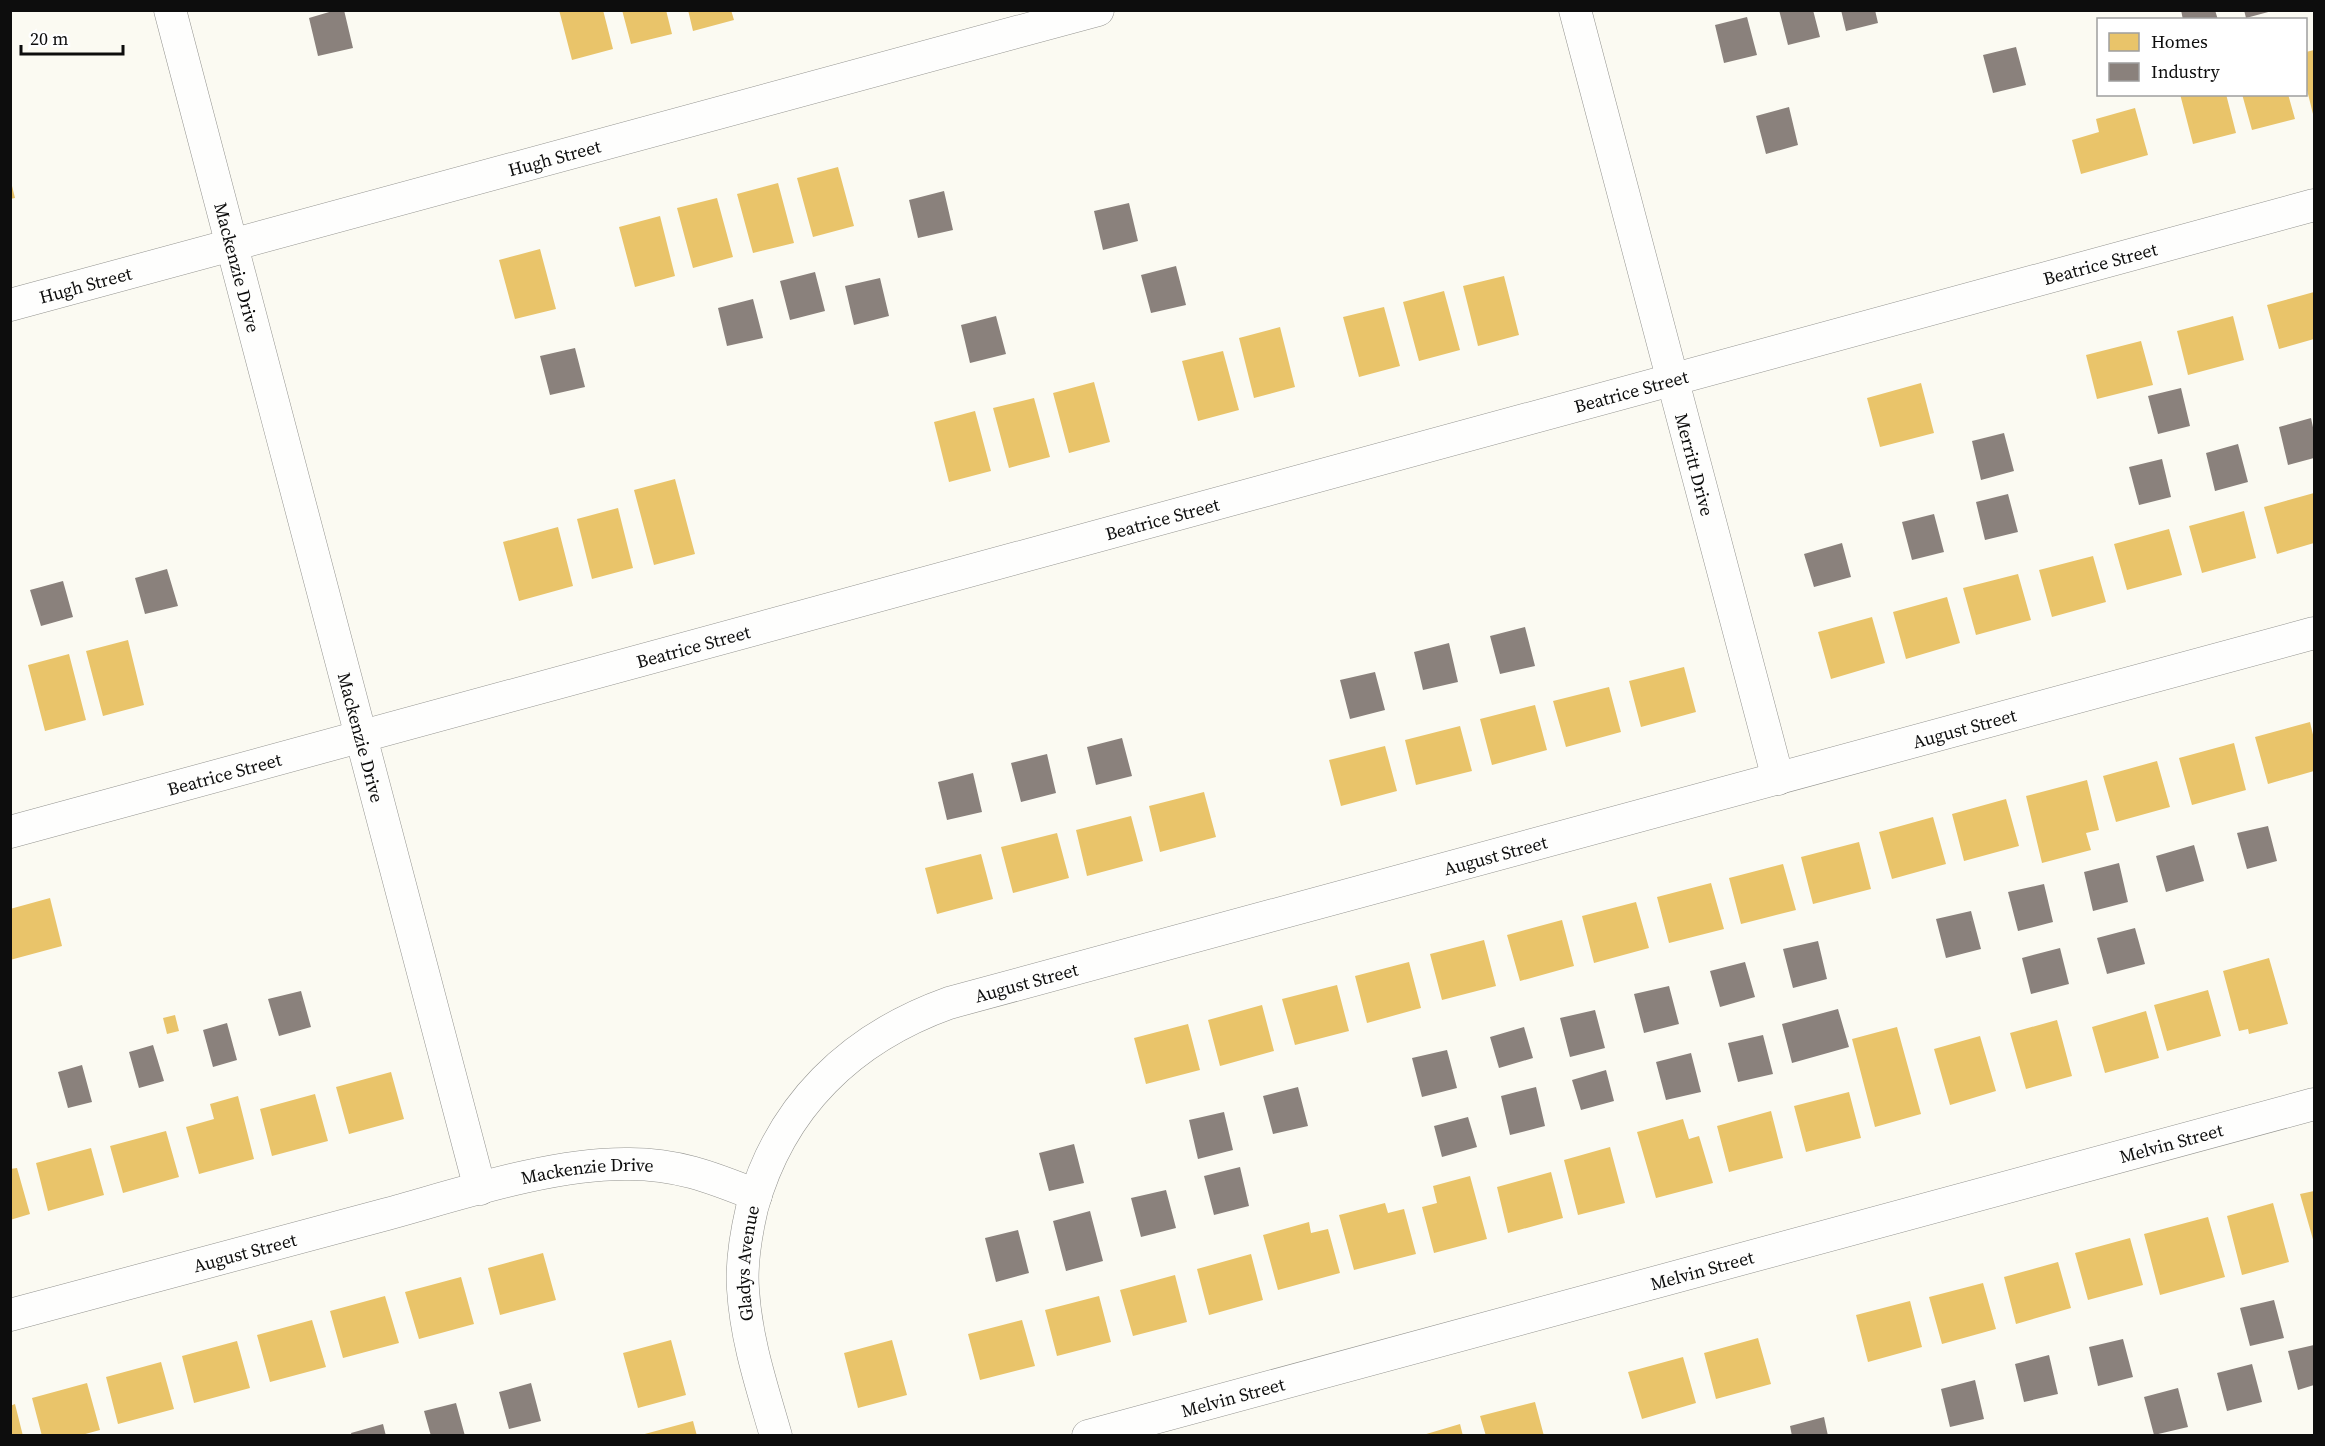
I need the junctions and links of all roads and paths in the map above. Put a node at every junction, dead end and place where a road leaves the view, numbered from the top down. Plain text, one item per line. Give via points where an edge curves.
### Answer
1 (170, 10) edge
2 (1098, 10) edge
3 (1575, 10) edge
4 (2314, 205) edge
5 (232, 246) junction
6 (10, 305) edge
7 (1672, 379) junction
8 (2314, 633) edge
9 (361, 738) junction
10 (1778, 779) junction
11 (10, 832) edge
12 (2314, 1104) edge
13 (480, 1189) junction
14 (756, 1195) junction
15 (10, 1315) edge
16 (777, 1436) edge
17 (1088, 1436) edge

1 - 5 street, Mackenzie Drive
2 - 5 street, Hugh Street
3 - 7 street, Merritt Drive
4 - 7 street, Beatrice Street
5 - 6 street, Hugh Street
5 - 9 street, Mackenzie Drive
7 - 9 street, Beatrice Street
7 - 10 street, Merritt Drive
8 - 10 street, August Street
9 - 11 street, Beatrice Street
9 - 13 street, Mackenzie Drive
10 - 14 street, August Street via 922,1013 872,1040 821,1083 781,1137
12 - 17 street, Melvin Street
13 - 14 street, Mackenzie Drive via 569,1167 625,1164 704,1174
13 - 15 street, August Street
14 - 16 street, Gladys Avenue via 744,1254 742,1288 749,1343

